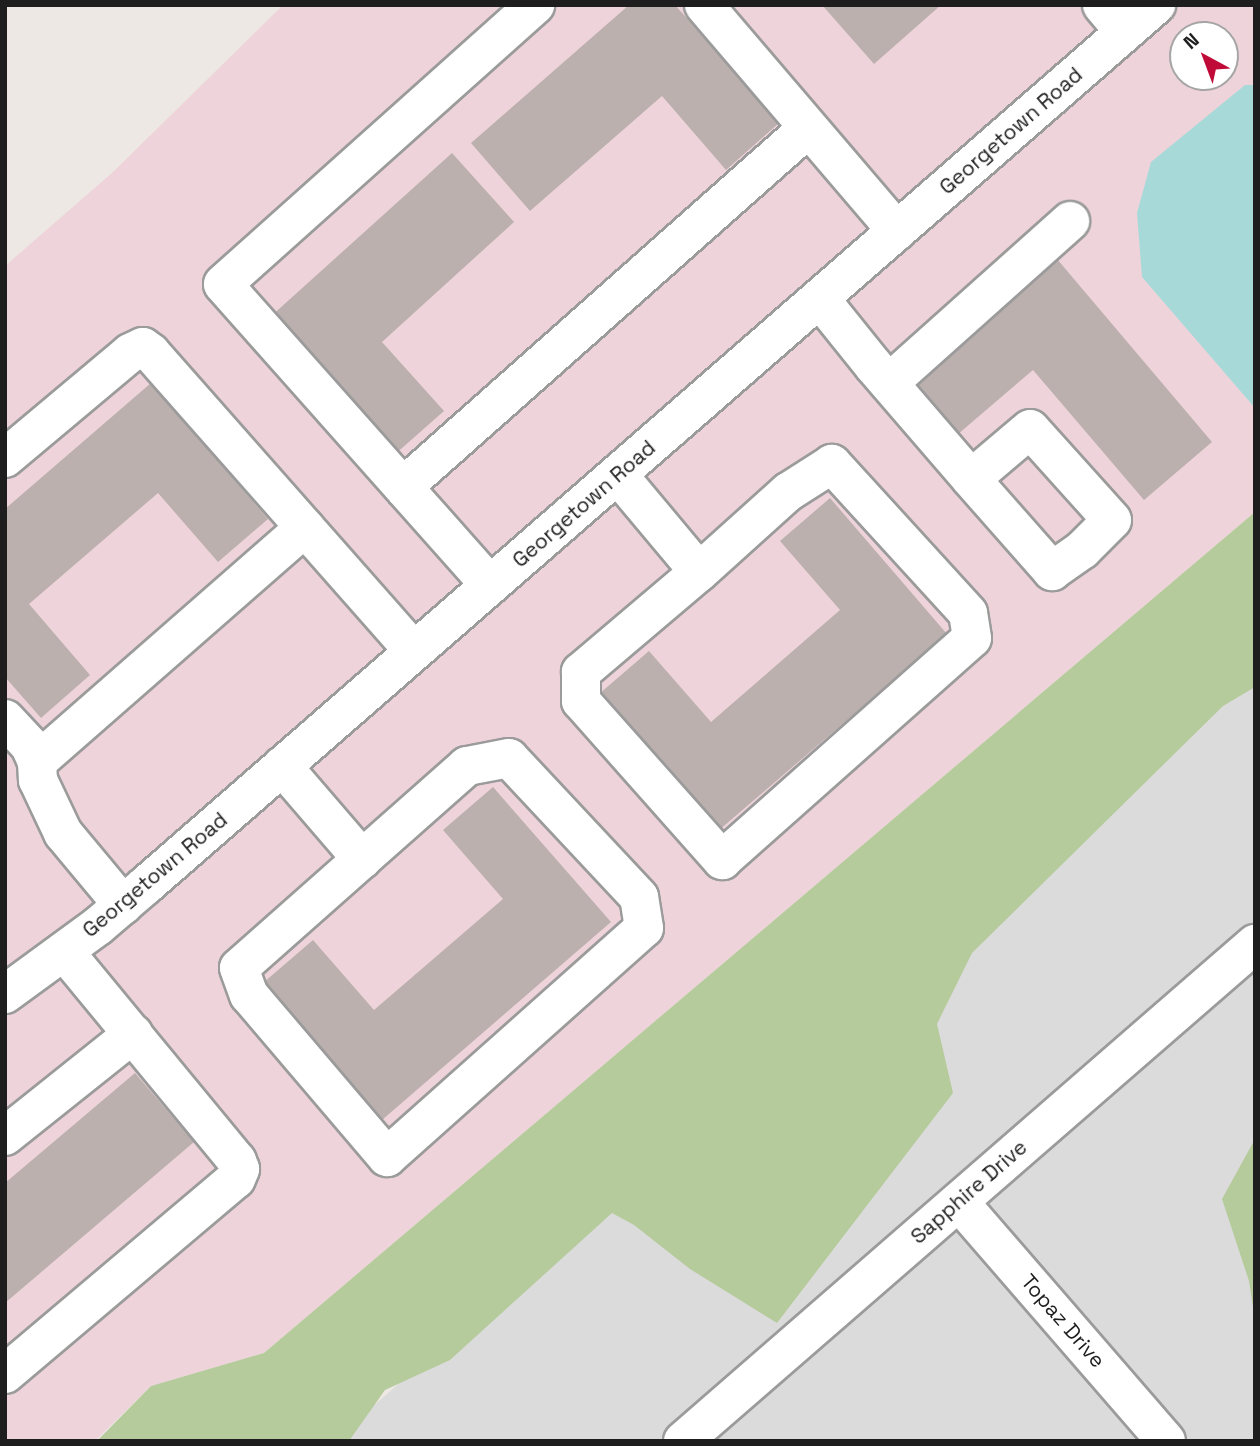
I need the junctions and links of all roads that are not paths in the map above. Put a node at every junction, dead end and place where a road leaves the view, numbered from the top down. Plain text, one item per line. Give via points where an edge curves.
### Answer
1 (535, 5) edge
2 (704, 5) edge
3 (1156, 5) edge
4 (1114, 19) edge
5 (808, 128) junction
6 (1070, 220) dead end
7 (897, 231) junction
8 (820, 299) junction
9 (889, 383) junction
10 (5, 458) edge
11 (618, 475) junction
12 (971, 478) dead end
13 (403, 487) junction
14 (305, 527) junction
15 (699, 572) junction
16 (490, 585) junction
17 (414, 651) junction
18 (5, 719) edge
19 (37, 762) junction
20 (282, 766) junction
21 (362, 859) junction
22 (123, 905) junction
23 (1255, 944) edge
24 (64, 951) junction
25 (5, 994) edge
26 (133, 1034) junction
27 (5, 1136) edge
28 (959, 1202) junction
29 (5, 1374) edge
30 (683, 1441) edge
31 (1166, 1441) edge

1 - 13 street via 222,284
2 - 5 street
3 - 4 street, Georgetown Road
4 - 7 street, Georgetown Road
5 - 7 street
5 - 13 street
6 - 9 street
7 - 8 street, Georgetown Road
8 - 9 street
8 - 11 street, Georgetown Road
9 - 12 street
10 - 14 street via 130,353 143,348
11 - 15 street
11 - 16 street, Georgetown Road
13 - 16 street
14 - 17 street
14 - 19 street
15 - 15 street via 581,672 581,701 722,860 972,638 968,613 832,464 788,492
16 - 17 street, Georgetown Road
17 - 20 street, Georgetown Road
18 - 19 street via 30,746
19 - 22 street via 38,780 62,833
20 - 21 street
20 - 22 street, Georgetown Road
21 - 21 street via 239,968 249,995 387,1157 644,928 639,897 509,758 467,766
22 - 24 street, Georgetown Road
23 - 28 street, Sapphire Drive
24 - 25 street, Georgetown Road
24 - 26 street
26 - 27 street
26 - 29 street via 240,1169 236,1179
28 - 30 street, Sapphire Drive
28 - 31 street, Topaz Drive

